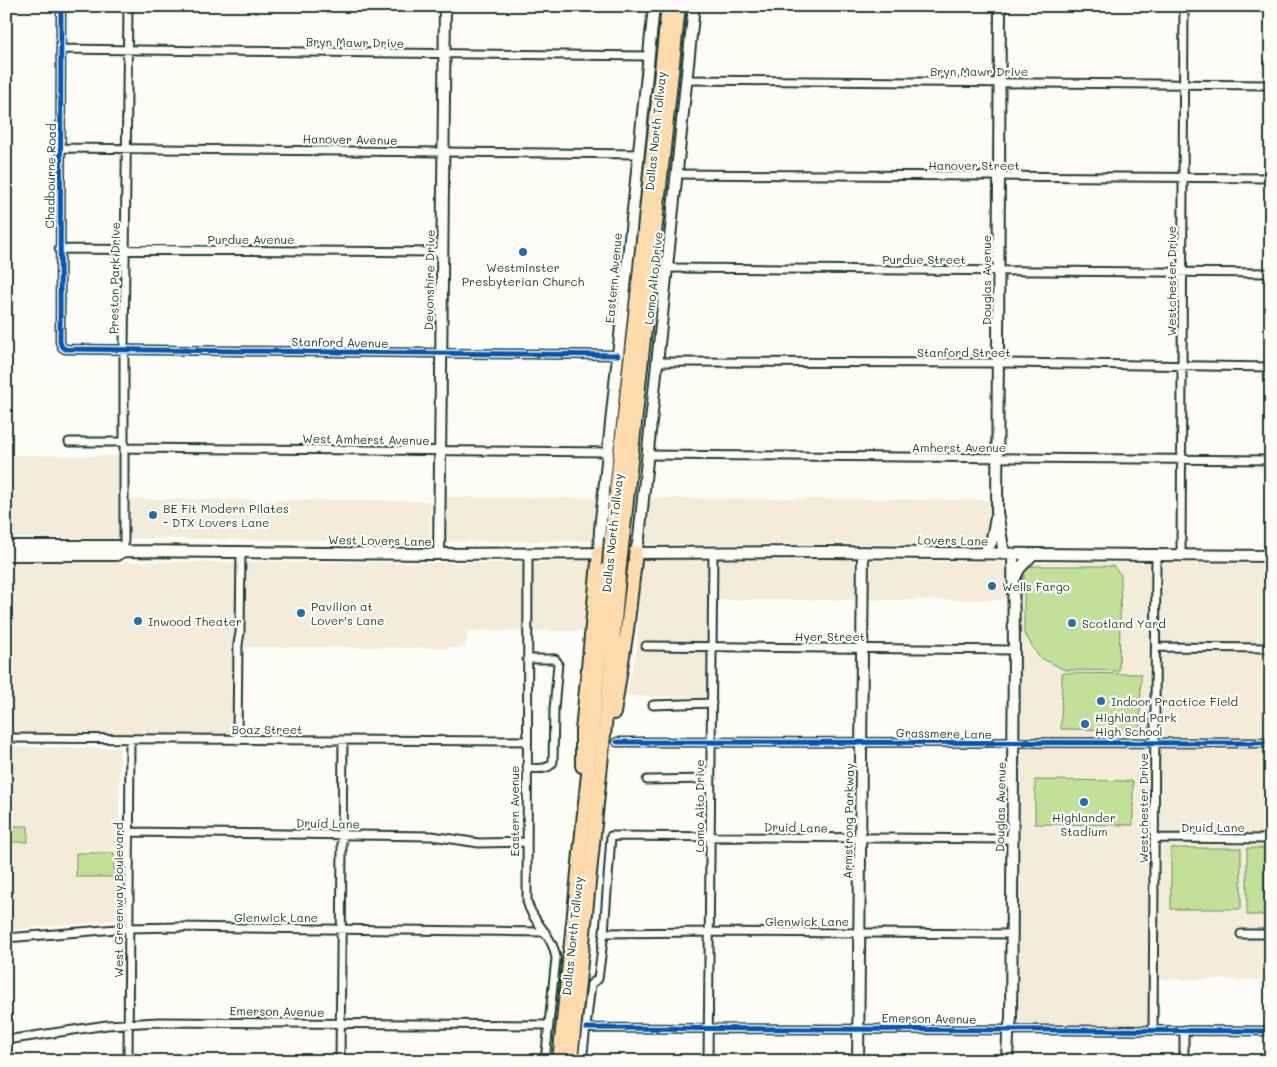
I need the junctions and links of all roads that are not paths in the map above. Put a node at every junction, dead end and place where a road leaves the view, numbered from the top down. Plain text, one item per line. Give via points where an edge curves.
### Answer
1 (60, 6) edge
2 (128, 6) edge
3 (445, 6) edge
4 (654, 6) edge
5 (668, 6) edge
6 (679, 6) edge
7 (694, 6) edge
8 (1000, 6) edge
9 (1184, 6) edge
10 (61, 50) junction
11 (128, 50) junction
12 (444, 54) junction
13 (648, 56) junction
14 (687, 80) junction
15 (999, 83) junction
16 (1184, 84) junction
17 (1271, 85) edge
18 (61, 148) junction
19 (126, 148) junction
20 (444, 151) junction
21 (639, 154) junction
22 (677, 174) junction
23 (998, 176) junction
24 (1183, 177) junction
25 (1271, 178) edge
26 (59, 249) junction
27 (125, 249) junction
28 (442, 252) junction
29 (667, 268) junction
30 (998, 270) junction
31 (1182, 272) junction
32 (1271, 273) edge
33 (62, 347) joint
34 (124, 350) junction
35 (440, 353) junction
36 (618, 355) junction
37 (656, 362) junction
38 (998, 363) junction
39 (1182, 366) junction
40 (1271, 367) edge
41 (70, 442) dead end
42 (124, 445) junction
43 (439, 452) junction
44 (608, 452) junction
45 (647, 456) junction
46 (997, 458) junction
47 (1181, 460) junction
48 (1271, 460) edge
49 (997, 512) junction
50 (617, 538) junction
51 (6, 546) edge
52 (124, 550) junction
53 (28, 551) junction
54 (241, 551) junction
55 (599, 552) junction
56 (636, 552) junction
57 (713, 552) junction
58 (863, 552) junction
59 (528, 553) junction
60 (984, 553) junction
61 (439, 554) junction
62 (1009, 554) junction
63 (1033, 554) junction
64 (6, 555) edge
65 (1156, 555) junction
66 (1181, 556) junction
67 (1271, 556) edge
68 (614, 565) junction
69 (1014, 582) junction
70 (646, 646) dead end
71 (712, 647) junction
72 (1156, 647) junction
73 (862, 648) junction
74 (1271, 648) edge
75 (1014, 650) junction
76 (527, 659) junction
77 (712, 703) junction
78 (653, 705) dead end
79 (6, 738) edge
80 (130, 739) junction
81 (237, 740) junction
82 (343, 741) junction
83 (527, 741) junction
84 (617, 742) dead end
85 (712, 742) junction
86 (862, 742) junction
87 (1013, 743) junction
88 (1155, 743) junction
89 (1271, 743) edge
90 (602, 746) junction
91 (527, 768) junction
92 (711, 779) junction
93 (647, 780) dead end
94 (586, 798) junction
95 (129, 832) junction
96 (342, 834) junction
97 (711, 837) junction
98 (1155, 838) junction
99 (861, 839) junction
100 (1012, 839) junction
101 (1271, 839) edge
102 (527, 842) junction
103 (129, 928) junction
104 (341, 928) junction
105 (545, 932) junction
106 (710, 932) junction
107 (604, 933) junction
108 (860, 933) junction
109 (1010, 934) junction
110 (1240, 934) dead end
111 (1271, 934) edge
112 (6, 938) edge
113 (341, 1023) junction
114 (128, 1024) junction
115 (549, 1024) junction
116 (586, 1028) junction
117 (709, 1028) junction
118 (858, 1028) junction
119 (1009, 1029) junction
120 (1154, 1030) junction
121 (1184, 1030) junction
122 (1271, 1031) edge
123 (6, 1040) edge
124 (128, 1061) edge
125 (340, 1061) edge
126 (545, 1061) edge
127 (559, 1061) edge
128 (571, 1061) edge
129 (582, 1061) edge
130 (708, 1061) edge
131 (858, 1061) edge
132 (1007, 1061) edge
133 (1184, 1061) edge

1 - 10 street, Chadbourne Road
2 - 11 street, Preston Park Drive
3 - 12 street, Devonshire Drive
4 - 13 street, Eastern Avenue
5 - 50 highway, Dallas North Tollway
6 - 50 highway, Dallas North Tollway
7 - 14 street, Lomo Alto Drive
8 - 15 street, Douglas Avenue
9 - 16 street, Westchester Drive
10 - 11 street, Bryn Mawr Drive
10 - 18 street, Chadbourne Road
11 - 12 street, Bryn Mawr Drive
11 - 19 street, Preston Park Drive
12 - 13 street, Bryn Mawr Drive
12 - 20 street, Devonshire Drive
13 - 21 street, Eastern Avenue
14 - 15 street, Bryn Mawr Drive
14 - 22 street, Lomo Alto Drive
15 - 16 street, Bryn Mawr Drive
15 - 23 street, Douglas Avenue
16 - 17 street, Bryn Mawr Drive
16 - 24 street, Westchester Drive
18 - 19 street, Hanover Avenue
18 - 26 street, Chadbourne Road
19 - 20 street, Hanover Avenue
19 - 27 street, Preston Park Drive
20 - 21 street, Hanover Avenue
20 - 28 street, Devonshire Drive
21 - 36 street, Eastern Avenue
22 - 23 street, Hanover Street
22 - 29 street, Lomo Alto Drive
23 - 24 street, Hanover Street
23 - 30 street, Douglas Avenue
24 - 25 street, Hanover Street
24 - 31 street, Westchester Drive
26 - 27 street, Purdue Avenue
26 - 33 street, Chadbourne Road
27 - 28 street, Purdue Avenue
27 - 34 street, Preston Park Drive
28 - 35 street, Devonshire Drive
29 - 30 street, Purdue Street
29 - 37 street, Lomo Alto Drive
30 - 31 street, Purdue Street
30 - 38 street, Douglas Avenue
31 - 32 street, Purdue Street
31 - 39 street, Westchester Drive
33 - 34 street, Stanford Avenue
34 - 35 street, Stanford Avenue
34 - 42 street, Preston Park Drive
35 - 36 street, Stanford Avenue
35 - 43 street, Devonshire Drive
36 - 44 street, Eastern Avenue
37 - 38 street, Stanford Street
37 - 45 street, Lomo Alto Drive
38 - 39 street, Stanford Street
38 - 46 street, Douglas Avenue
39 - 40 street, Stanford Street
39 - 47 street, Westchester Drive
41 - 42 street, West Amherst Avenue
42 - 43 street, West Amherst Avenue
42 - 52 street, Preston Park Drive
43 - 44 street, West Amherst Avenue
43 - 61 street, Devonshire Drive
44 - 55 street, Eastern Avenue
45 - 46 street, Amherst Avenue
45 - 56 street, Lomo Alto Drive
46 - 47 street, Amherst Avenue
46 - 49 street, Douglas Avenue
47 - 48 street, Amherst Avenue
47 - 66 street, Westchester Drive
49 - 60 street via 991,543
49 - 62 street, Douglas Avenue
50 - 68 highway, Dallas North Tollway, bridge
51 - 53 street, West Lovers Lane
52 - 53 street, West Lovers Lane via 117,555
52 - 54 street, West Lovers Lane
53 - 64 street, West Lovers Lane
54 - 61 street, West Lovers Lane
54 - 81 street
55 - 56 street, West Lovers Lane
55 - 59 street, West Lovers Lane
55 - 94 highway via 582,731
56 - 57 street, Lovers Lane
56 - 90 highway via 622,666 612,721
57 - 58 street, Lovers Lane
57 - 71 street, Lomo Alto Drive
58 - 60 street, Lovers Lane
58 - 73 street, Armstrong Parkway
59 - 61 street, West Lovers Lane
59 - 76 street, Eastern Avenue
60 - 62 street, Lovers Lane
62 - 63 street, Lovers Lane
62 - 69 street, Douglas Avenue
63 - 65 street, Lovers Lane
63 - 69 street via 1019,569
65 - 66 street, Lovers Lane
65 - 72 street, Westchester Drive
66 - 67 street, Lovers Lane
68 - 90 highway, Dallas North Tollway
68 - 94 highway, Dallas North Tollway
69 - 75 street, Douglas Avenue
70 - 71 street, Hyer Street
71 - 73 street, Hyer Street
71 - 77 street, Lomo Alto Drive
72 - 74 street
72 - 88 street, Westchester Drive
73 - 75 street, Hyer Street
73 - 86 street, Armstrong Parkway
75 - 87 street, Douglas Avenue
76 - 83 street, Eastern Avenue
76 - 91 street via 555,659 558,663 553,762 550,767
77 - 78 street
77 - 85 street, Lomo Alto Drive
79 - 80 street, Boaz Street
80 - 81 street, Boaz Street
80 - 95 street, West Greenway Boulevard
81 - 82 street, Boaz Street
82 - 83 street, Boaz Street
82 - 96 street
83 - 91 street, Eastern Avenue
84 - 85 street, Grassmere Lane
85 - 86 street, Grassmere Lane
85 - 92 street, Lomo Alto Drive
86 - 87 street, Grassmere Lane
86 - 99 street, Armstrong Parkway
87 - 88 street, Grassmere Lane
87 - 100 street, Douglas Avenue
88 - 89 street, Grassmere Lane
88 - 98 street, Westchester Drive
90 - 128 highway, Dallas North Tollway
91 - 102 street, Eastern Avenue
92 - 93 street
92 - 97 street, Lomo Alto Drive
94 - 127 highway, Dallas North Tollway
95 - 96 street, Druid Lane
95 - 103 street, West Greenway Boulevard
96 - 102 street, Druid Lane via 432,836 479,843
96 - 104 street
97 - 99 street, Druid Lane
97 - 106 street, Lomo Alto Drive
97 - 107 street, Druid Lane via 610,836
98 - 101 street, Druid Lane
98 - 120 street, Westchester Drive
99 - 100 street, Druid Lane
99 - 108 street, Armstrong Parkway
100 - 109 street, Douglas Avenue
102 - 105 street, Eastern Avenue via 527,901
103 - 104 street, Glenwick Lane
103 - 112 street, Glenwick Lane
103 - 114 street, West Greenway Boulevard
104 - 105 street, Glenwick Lane
104 - 113 street
105 - 115 street, Eastern Avenue via 552,942 556,958
106 - 107 street, Glenwick Lane
106 - 108 street, Glenwick Lane
106 - 117 street, Lomo Alto Drive
107 - 116 street via 598,979 591,984
108 - 109 street, Glenwick Lane
108 - 118 street, Armstrong Parkway
109 - 119 street, Douglas Avenue
110 - 111 street
113 - 114 street, Emerson Avenue via 188,1021
113 - 115 street, Emerson Avenue
113 - 125 street
114 - 123 street, Emerson Avenue
114 - 124 street, West Greenway Boulevard
115 - 126 street, Eastern Avenue
116 - 117 street, Emerson Avenue
116 - 129 street
117 - 118 street, Emerson Avenue
117 - 130 street, Lomo Alto Drive
118 - 119 street, Emerson Avenue
118 - 131 street, Armstrong Parkway
119 - 120 street, Emerson Avenue
119 - 132 street, Douglas Avenue
120 - 121 street, Emerson Avenue
121 - 122 street, Emerson Avenue
121 - 133 street

